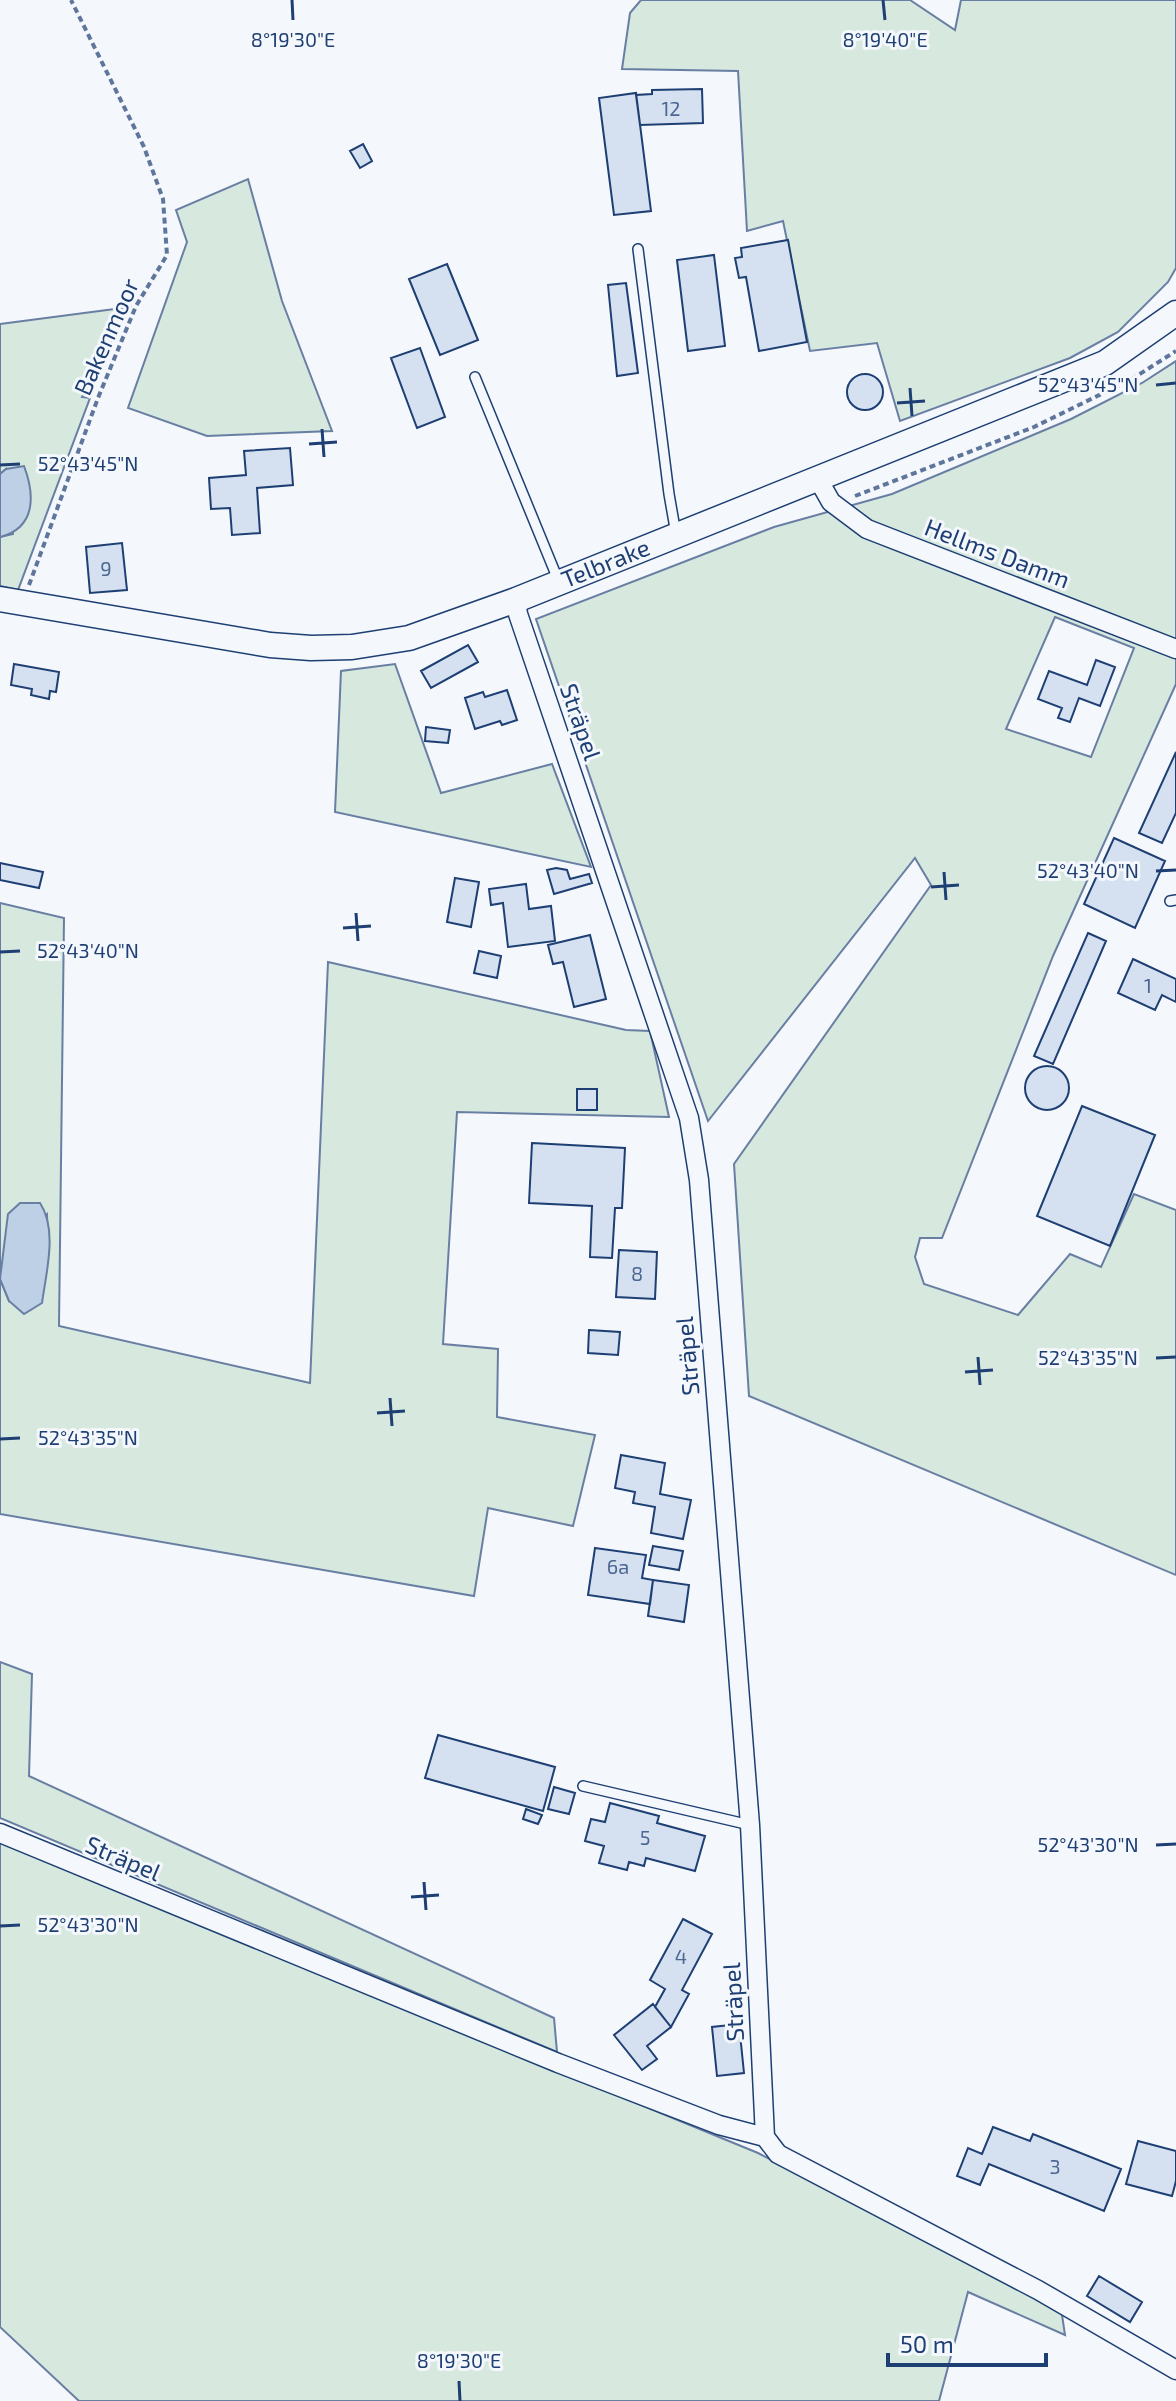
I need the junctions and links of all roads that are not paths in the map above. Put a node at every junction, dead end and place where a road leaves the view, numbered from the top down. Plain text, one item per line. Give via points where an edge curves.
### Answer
1 (638, 249) dead end
2 (1176, 313) edge
3 (475, 377) dead end
4 (818, 479) junction
5 (676, 534) junction
6 (559, 582) junction
7 (516, 600) junction
8 (11, 601) edge
9 (1176, 649) edge
10 (583, 1786) dead end
11 (750, 1825) junction
12 (0, 1833) edge
13 (765, 2137) junction
14 (1176, 2370) edge

1 - 5 lane
2 - 4 street, Telbrake via 1105,363
3 - 6 lane
4 - 5 street, Telbrake
4 - 9 street, Hellms Damm via 831,502 867,529
5 - 6 street, Telbrake
6 - 7 street, Telbrake
7 - 8 street, Telbrake via 409,638 311,648
7 - 11 street, Sträpel via 689,1118 699,1180
10 - 11 lane
11 - 13 street, Sträpel
12 - 13 street, Sträpel via 543,2057 719,2125
13 - 14 street, Sträpel via 778,2154 1038,2290

